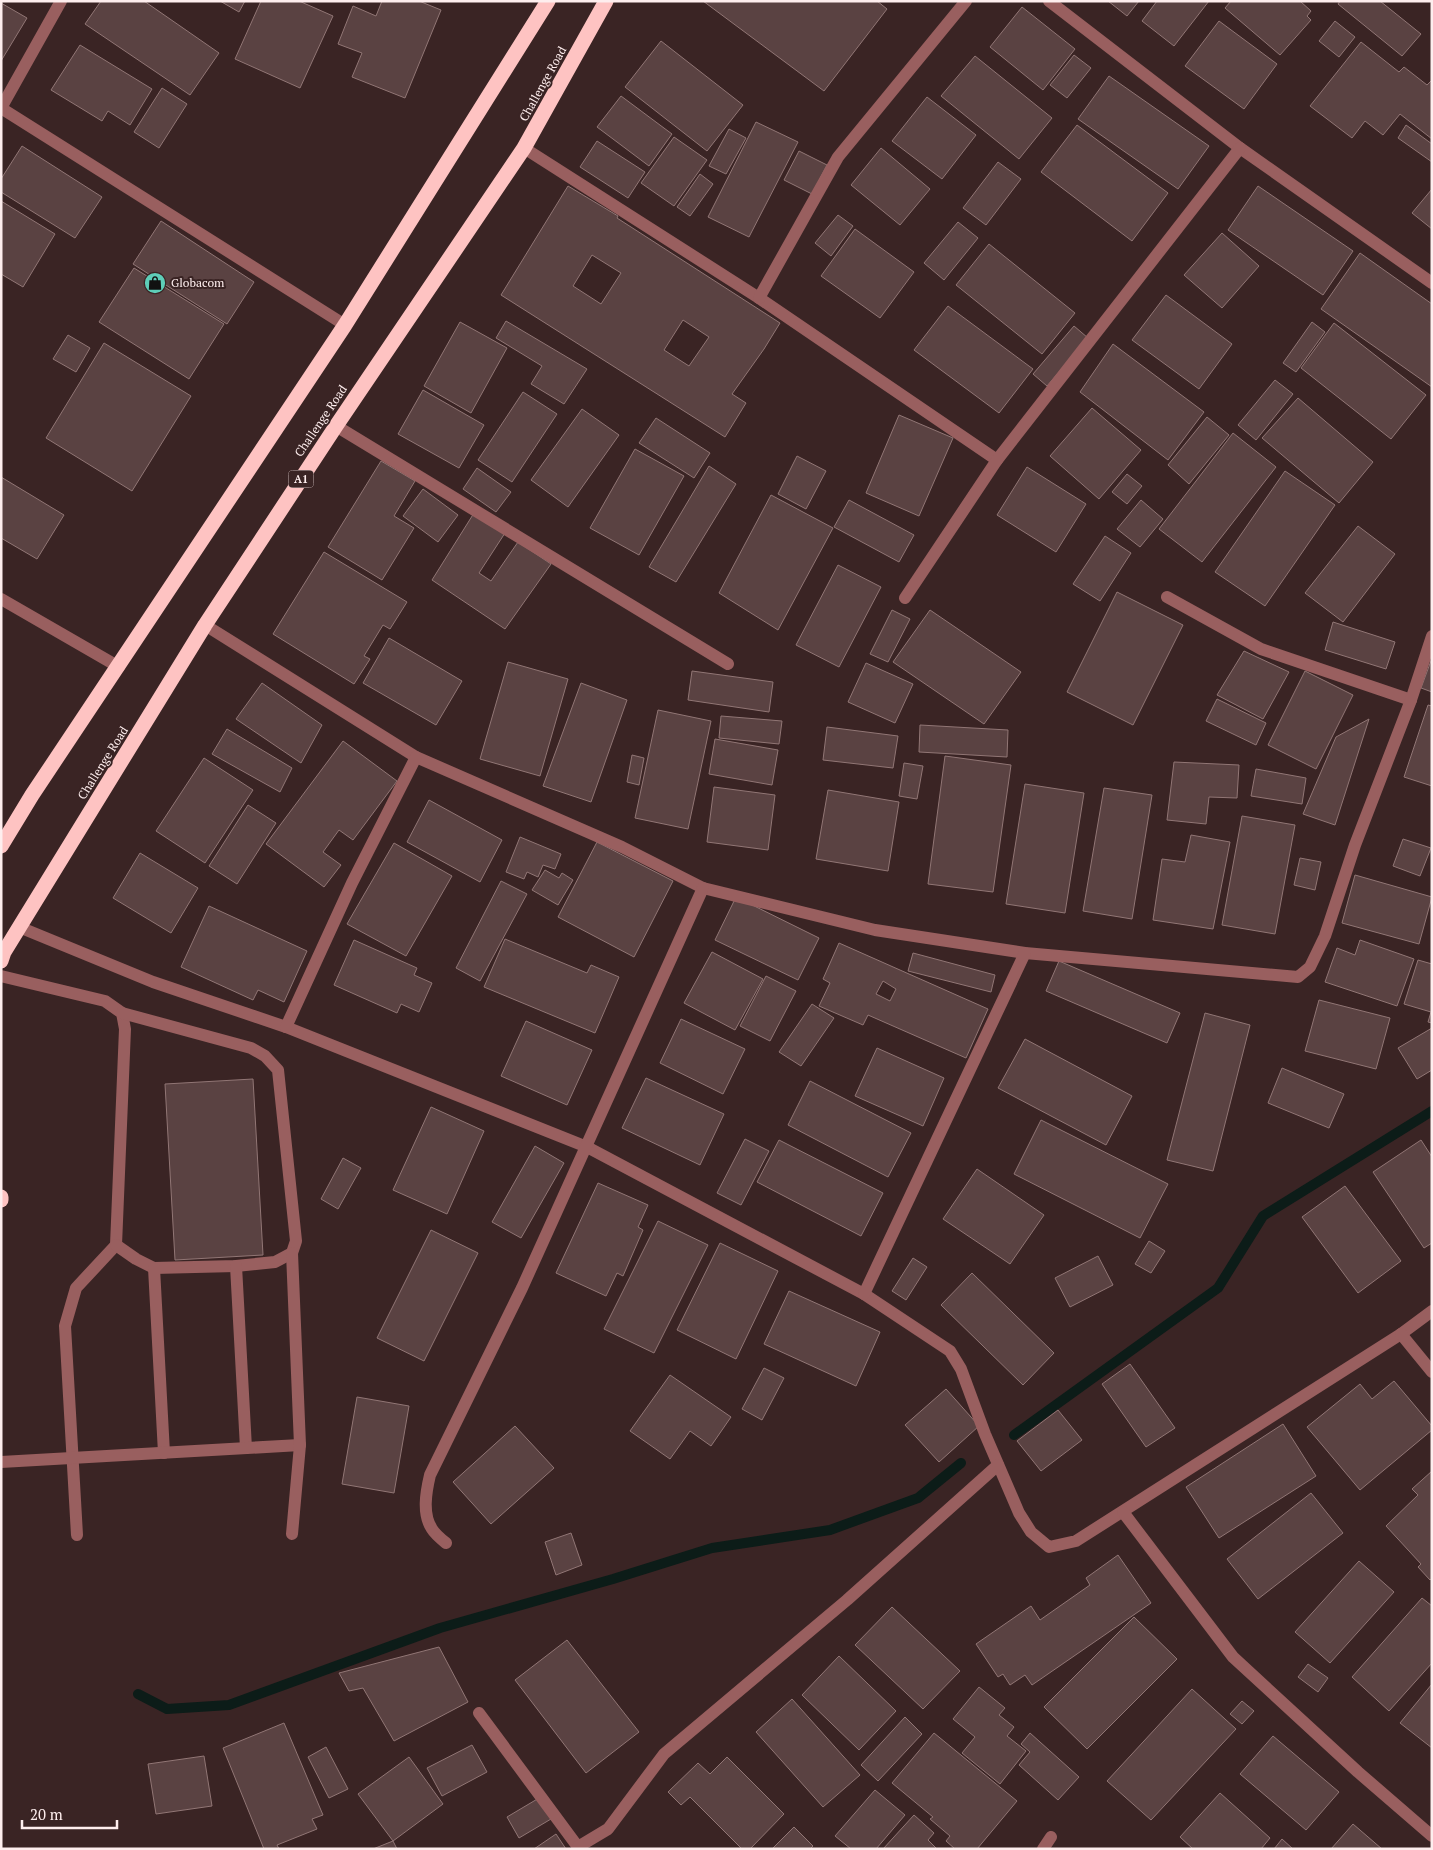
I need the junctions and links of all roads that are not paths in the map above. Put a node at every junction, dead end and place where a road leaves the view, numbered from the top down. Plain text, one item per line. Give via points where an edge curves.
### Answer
1 (61, 1) edge
2 (548, 1) edge
3 (606, 1) edge
4 (966, 1) edge
5 (1050, 1) edge
6 (1, 108) edge
7 (524, 148) junction
8 (1240, 148) junction
9 (1432, 284) edge
10 (759, 298) junction
11 (345, 326) junction
12 (336, 426) junction
13 (997, 460) junction
14 (1167, 597) dead end
15 (905, 598) dead end
16 (1, 600) edge
17 (205, 625) junction
18 (1432, 636) edge
19 (728, 664) dead end
20 (119, 667) junction
21 (1411, 700) junction
22 (416, 757) junction
23 (1, 846) edge
24 (703, 888) junction
25 (20, 927) junction
26 (1024, 953) junction
27 (1, 961) edge
28 (1, 976) edge
29 (122, 1013) junction
30 (286, 1027) junction
31 (587, 1147) junction
32 (116, 1245) junction
33 (292, 1253) junction
34 (236, 1266) junction
35 (154, 1268) junction
36 (864, 1294) junction
37 (1432, 1311) edge
38 (1401, 1334) junction
39 (1432, 1372) edge
40 (300, 1445) junction
41 (246, 1448) junction
42 (164, 1453) junction
43 (72, 1458) junction
44 (1, 1462) edge
45 (998, 1465) junction
46 (1123, 1512) junction
47 (292, 1534) dead end
48 (77, 1536) dead end
49 (446, 1543) dead end
50 (479, 1713) dead end
51 (1432, 1836) edge
52 (1052, 1838) dead end
53 (578, 1848) edge
54 (1043, 1849) edge

1 - 6 street
2 - 11 highway
3 - 7 highway, Challenge Road / A1
4 - 10 street via 838,157
5 - 8 street
6 - 11 street
7 - 10 street
7 - 12 highway, Challenge Road / A1
8 - 9 street
8 - 13 street
10 - 13 street
11 - 20 highway
12 - 17 highway, Challenge Road / A1
12 - 19 street
13 - 15 street
14 - 21 street via 1261,648
16 - 20 street
17 - 22 street
17 - 25 highway, Challenge Road / A1
18 - 21 street
20 - 23 highway
21 - 26 street via 1355,845 1325,936 1310,968 1298,977
22 - 24 street via 622,847
22 - 30 street via 352,882
24 - 26 street via 875,930
24 - 31 street
25 - 27 highway, Challenge Road / A1
25 - 30 street via 153,982
26 - 36 street
28 - 29 street via 105,1002
29 - 32 street via 125,1029
29 - 33 street via 251,1048 265,1056 278,1070 296,1241
30 - 31 street
31 - 36 street
31 - 49 street via 430,1475 426,1513 432,1530
32 - 35 street
32 - 43 street via 76,1288 65,1326
33 - 34 street via 276,1262
33 - 40 street
34 - 35 street
34 - 41 street
35 - 42 street
36 - 45 street via 950,1351 961,1369
37 - 38 street
38 - 39 street
38 - 46 street
40 - 41 street
40 - 47 street
41 - 42 street
42 - 43 street
43 - 44 street
43 - 48 street
45 - 46 street via 1019,1513 1031,1532 1049,1547 1076,1541
45 - 53 street via 847,1600 664,1754 608,1829
46 - 51 street via 1233,1657
50 - 53 street
52 - 54 street

